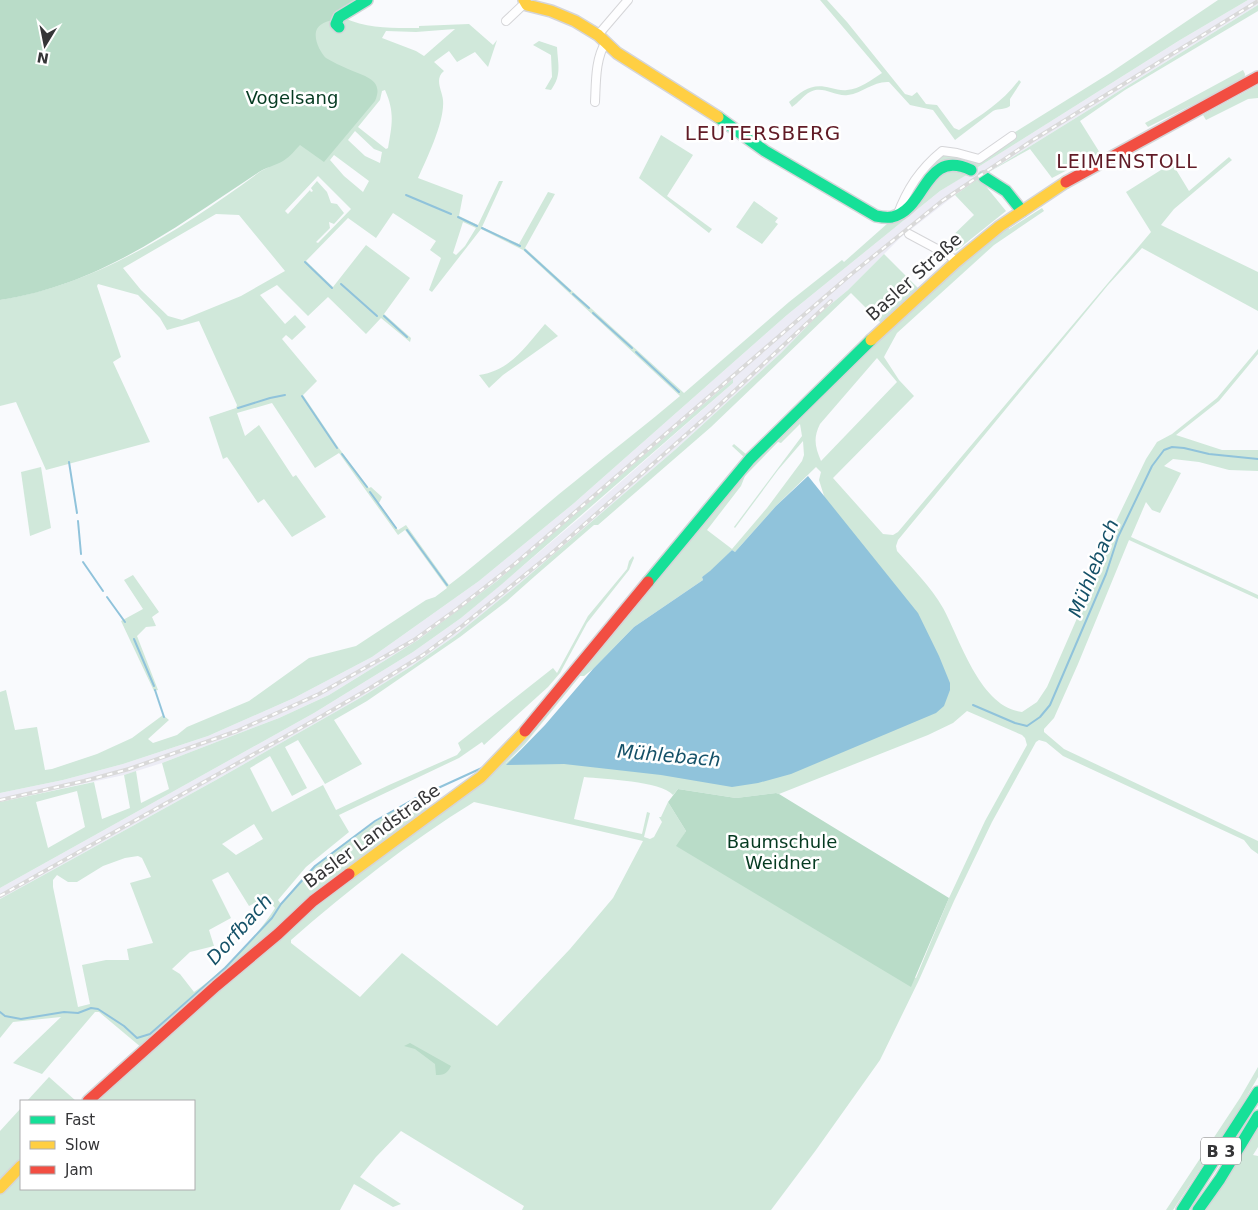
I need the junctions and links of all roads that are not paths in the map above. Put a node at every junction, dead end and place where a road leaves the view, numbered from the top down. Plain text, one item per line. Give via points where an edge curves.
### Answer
1 (366, 0) edge
2 (628, 0) edge
3 (524, 2) edge
4 (506, 21) dead end
5 (339, 27) dead end
6 (602, 38) junction
7 (1258, 77) edge
8 (595, 102) dead end
9 (1012, 136) dead end
10 (971, 170) dead end
11 (984, 177) dead end
12 (1022, 211) junction
13 (897, 216) junction
14 (909, 234) dead end
15 (956, 262) junction
16 (653, 576) joint
17 (1258, 1092) edge
18 (89, 1100) edge
19 (1258, 1116) edge
20 (20, 1167) edge
21 (0, 1188) edge
22 (1182, 1210) edge
23 (1198, 1210) edge

1 - 5 main road via 339,17 336,24
2 - 6 street
3 - 4 street
3 - 6 main road via 575,21
6 - 8 street
6 - 13 main road via 617,54 792,168 876,216 885,219
7 - 12 main road, Basler Straße via 1055,188
9 - 13 street via 979,159 942,150 926,164 904,195
10 - 13 main road via 958,164 939,169
11 - 12 main road via 1002,187
12 - 15 main road, Basler Straße
14 - 15 street
15 - 16 main road, Basler Straße via 881,330 750,459
16 - 18 main road, Basler Landstraße via 526,730 481,777 313,901
17 - 22 main road, B 3
19 - 23 main road, B 3
20 - 21 main road

